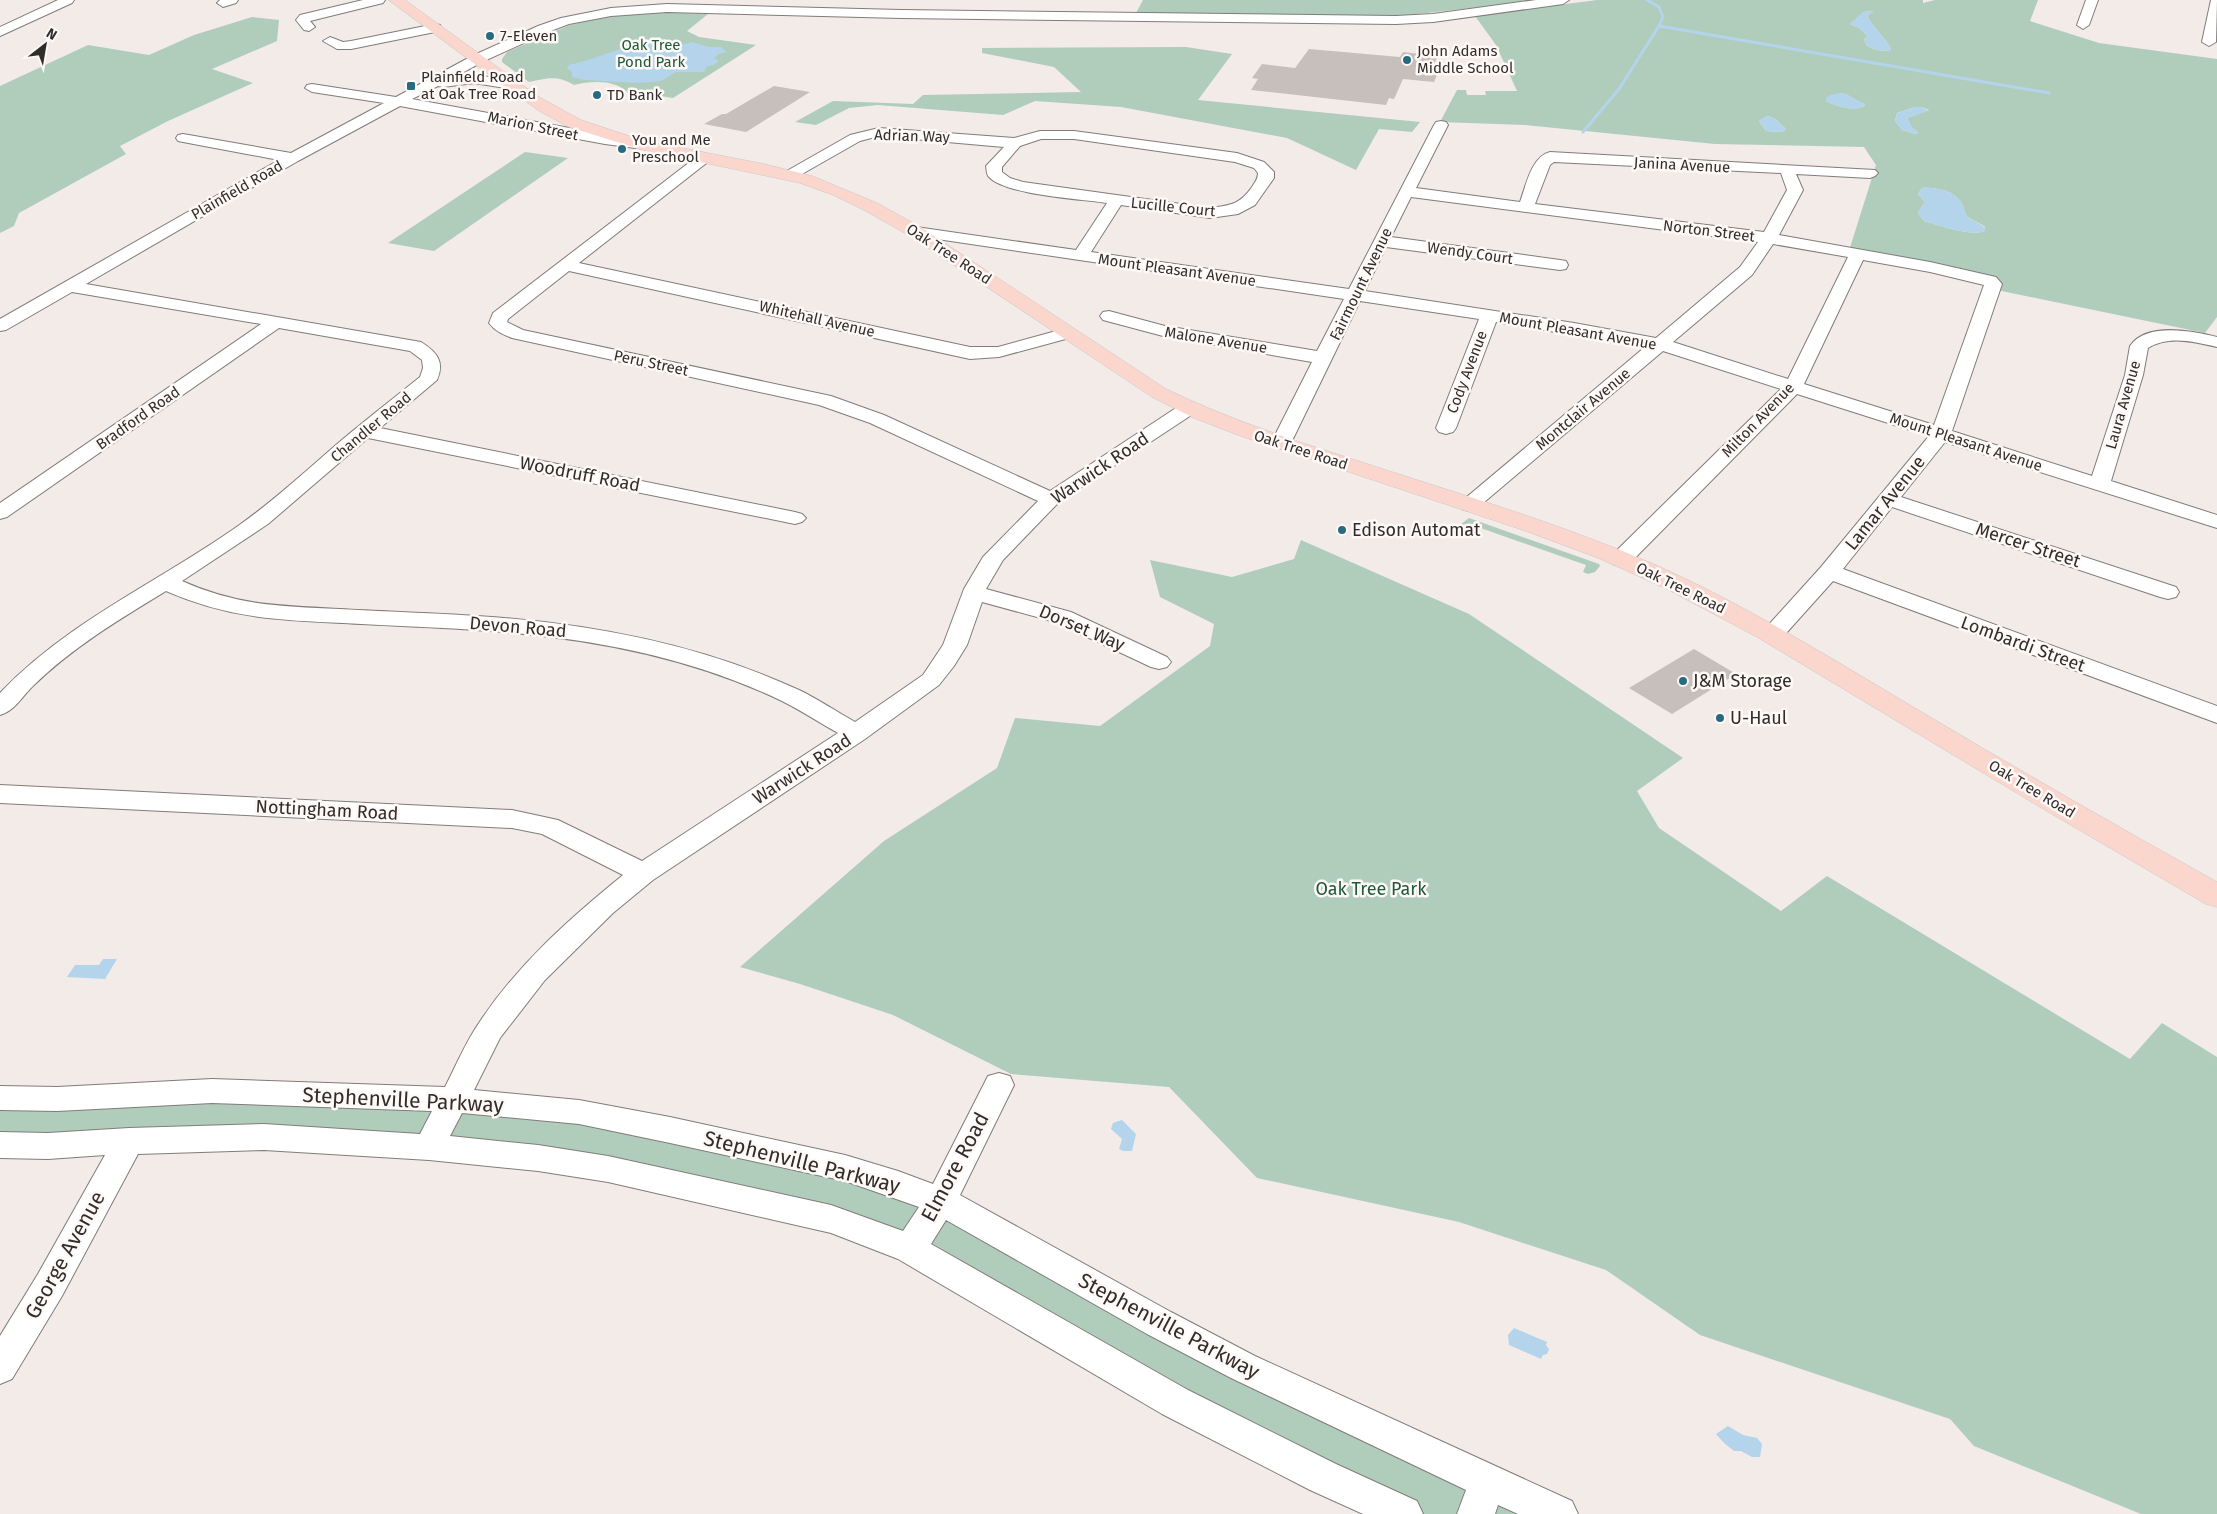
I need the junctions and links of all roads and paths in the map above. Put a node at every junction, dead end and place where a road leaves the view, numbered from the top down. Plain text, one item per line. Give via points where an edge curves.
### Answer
1 (68, 0) edge
2 (379, 0) edge
3 (396, 0) edge
4 (799, 0) edge
5 (1090, 0) edge
6 (1563, 0) edge
7 (2092, 0) edge
8 (2217, 0) edge
9 (782, 11) junction
10 (1081, 15) junction
11 (2083, 25) dead end
12 (309, 27) dead end
13 (435, 28) junction
14 (0, 32) edge
15 (330, 41) dead end
16 (2208, 42) dead end
17 (477, 59) junction
18 (512, 85) junction
19 (312, 88) dead end
20 (424, 88) junction
21 (399, 101) junction
22 (1441, 125) dead end
23 (183, 138) dead end
24 (1014, 143) junction
25 (635, 144) junction
26 (293, 158) junction
27 (704, 158) junction
28 (1787, 170) junction
29 (1870, 174) dead end
30 (790, 175) junction
31 (1407, 192) junction
32 (1116, 201) junction
33 (1526, 207) junction
34 (916, 232) junction
35 (1769, 238) junction
36 (1381, 240) junction
37 (1858, 254) junction
38 (1080, 256) junction
39 (566, 265) junction
40 (1560, 266) dead end
41 (740, 285) dead end
42 (70, 286) junction
43 (1355, 295) junction
44 (1988, 297) joint
45 (722, 298) junction
46 (1109, 316) dead end
47 (1489, 316) junction
48 (276, 322) junction
49 (0, 326) edge
50 (1066, 332) junction
51 (2217, 342) edge
52 (1660, 344) junction
53 (1324, 358) junction
54 (1793, 387) junction
55 (1189, 408) junction
56 (1446, 428) dead end
57 (365, 430) junction
58 (1941, 434) junction
59 (1282, 443) junction
60 (2100, 484) junction
61 (1052, 498) junction
62 (1888, 499) junction
63 (1469, 505) junction
64 (0, 514) edge
65 (795, 518) dead end
66 (2217, 522) edge
67 (1621, 559) junction
68 (1829, 572) junction
69 (165, 582) junction
70 (2168, 592) dead end
71 (974, 593) junction
72 (1772, 634) junction
73 (1159, 662) dead end
74 (0, 707) edge
75 (2217, 716) edge
76 (856, 732) junction
77 (0, 794) edge
78 (643, 873) junction
79 (2217, 896) edge
80 (999, 1085) dead end
81 (0, 1098) edge
82 (453, 1100) junction
83 (129, 1141) junction
84 (0, 1145) edge
85 (429, 1147) junction
86 (941, 1201) junction
87 (910, 1248) junction
88 (0, 1368) edge
89 (1482, 1498) edge
90 (1404, 1514) edge
91 (1559, 1514) edge

1 - 14 street
2 - 12 street via 302,20
3 - 13 main road, Oak Tree Road
4 - 9 street
5 - 10 street
6 - 10 street, Plainfield Road via 1396,20
7 - 11 street
8 - 16 street
9 - 10 street, Plainfield Road
9 - 17 street, Plainfield Road via 666,8 602,13 550,26
13 - 15 street via 351,46
13 - 17 main road, Oak Tree Road
17 - 18 main road, Oak Tree Road
17 - 20 street, Plainfield Road
18 - 20 street via 467,79
18 - 25 main road, Oak Tree Road via 560,117
19 - 21 street, Marion Street
20 - 21 street, Plainfield Road
21 - 25 street, Marion Street via 599,140
21 - 26 street, Plainfield Road
22 - 31 street, Fairmount Avenue
23 - 26 street
24 - 30 street, Adrian Way via 879,132 855,138
24 - 32 street, Lucille Court via 994,166 995,174 1005,182
24 - 32 street, Lucille Court via 1040,135 1074,134 1237,158 1259,165 1266,172 1266,178 1249,202 1229,211 1200,212
25 - 27 main road, Oak Tree Road
26 - 42 street, Plainfield Road
27 - 30 main road, Oak Tree Road
27 - 39 street, Peru Street
28 - 29 street, Janina Avenue
28 - 33 street, Janina Avenue via 1550,157 1543,163
28 - 35 street, Montclair Avenue via 1795,190
30 - 34 main road, Oak Tree Road via 846,194
31 - 33 street, Norton Street
31 - 36 street, Fairmount Avenue
32 - 38 street
33 - 35 street, Norton Street
34 - 38 street, Mount Pleasant Avenue
34 - 50 main road, Oak Tree Road
35 - 37 street, Norton Street
35 - 52 street, Montclair Avenue via 1746,271
36 - 40 street, Wendy Court
36 - 43 street, Fairmount Avenue
37 - 44 street, Norton Street via 1980,277 1993,284
37 - 54 street, Milton Avenue
38 - 43 street, Mount Pleasant Avenue
39 - 45 street, Whitehall Avenue
39 - 61 street, Peru Street via 499,317 498,323 505,330 518,334 824,400 877,419
41 - 45 street
42 - 48 street, Chandler Road
42 - 49 street, Plainfield Road
43 - 47 street, Mount Pleasant Avenue
43 - 53 street, Fairmount Avenue
44 - 58 street, Lamar Avenue
45 - 50 street, Whitehall Avenue via 970,354 999,352
46 - 53 street, Malone Avenue via 1163,332
47 - 52 street, Mount Pleasant Avenue
47 - 56 street, Cody Avenue
48 - 57 street, Chandler Road via 415,346 426,352 432,360 433,371 428,380
48 - 64 street, Bradford Road
50 - 55 main road, Oak Tree Road via 1159,393
51 - 60 street, Laura Avenue via 2175,335 2151,338 2139,346 2134,376
52 - 54 street, Mount Pleasant Avenue
52 - 63 street, Montclair Avenue
53 - 59 street, Fairmount Avenue
54 - 58 street, Mount Pleasant Avenue
54 - 67 street, Milton Avenue
55 - 59 main road, Oak Tree Road
55 - 61 street, Warwick Road
57 - 65 street, Woodruff Road
57 - 69 street, Chandler Road via 279,506
58 - 60 street, Mount Pleasant Avenue
58 - 62 street, Lamar Avenue
59 - 63 main road, Oak Tree Road
60 - 66 street, Mount Pleasant Avenue
61 - 71 street, Warwick Road via 994,558
62 - 68 street, Lamar Avenue
62 - 70 street, Mercer Street
63 - 67 main road, Oak Tree Road
67 - 72 main road, Oak Tree Road via 1692,591
68 - 72 street, Lamar Avenue
68 - 75 street, Lombardi Street
69 - 74 street, Chandler Road via 52,656
69 - 76 street, Devon Road via 228,607 262,612 492,624 651,646 739,674 791,696
71 - 73 street, Dorset Way via 1063,617
71 - 76 street, Warwick Road via 955,645 931,680
72 - 79 main road, Oak Tree Road
76 - 78 street, Warwick Road
77 - 78 street, Nottingham Road via 512,819 549,826
78 - 82 street, Warwick Road via 603,906 535,972 489,1031
80 - 86 street, Elmore Road
81 - 82 street, Stephenville Parkway via 57,1099 212,1091
82 - 85 street, Warwick Road
82 - 86 street, Stephenville Parkway via 578,1112 670,1130 845,1168
83 - 84 street
83 - 85 street via 264,1137
83 - 88 street, George Avenue
85 - 87 street via 608,1169 831,1219
86 - 87 street, Elmore Road
86 - 89 street, Stephenville Parkway
87 - 90 street via 1175,1402
89 - 91 street, Stephenville Parkway

